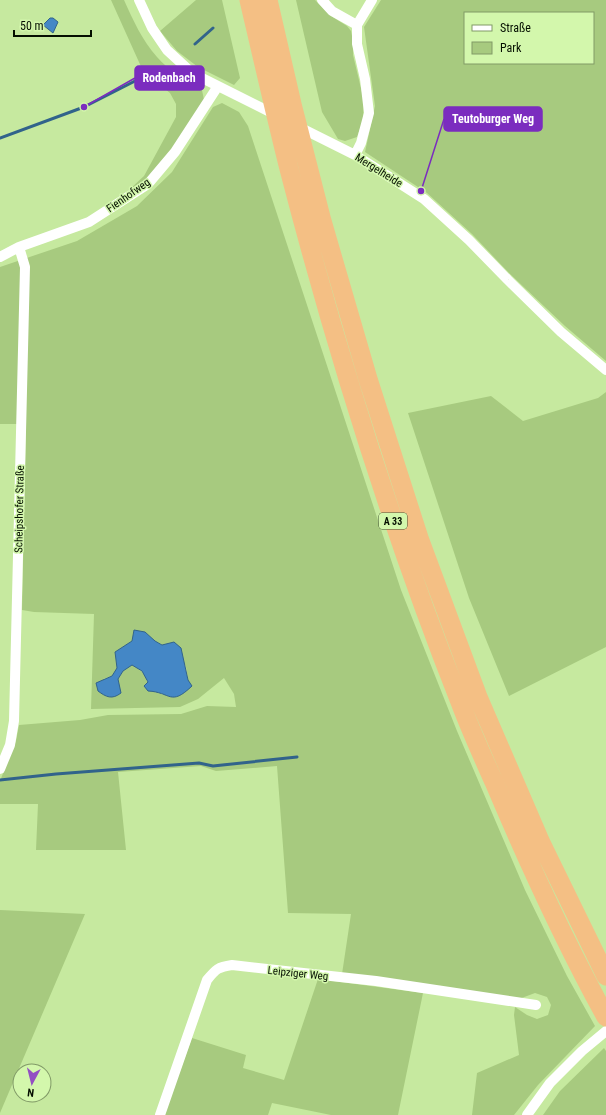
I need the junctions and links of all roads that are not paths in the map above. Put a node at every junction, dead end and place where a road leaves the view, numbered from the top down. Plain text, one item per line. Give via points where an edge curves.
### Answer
1 (139, 0) edge
2 (249, 0) edge
3 (268, 0) edge
4 (322, 0) edge
5 (372, 0) edge
6 (357, 25) junction
7 (218, 86) junction
8 (355, 155) junction
9 (19, 248) junction
10 (0, 257) edge
11 (606, 370) edge
12 (0, 769) edge
13 (606, 976) edge
14 (536, 1005) dead end
15 (606, 1017) edge
16 (606, 1031) edge
17 (160, 1115) edge
18 (527, 1115) edge

1 - 7 street, Mergelheide via 152,28 167,50 192,73
2 - 15 highway, A 33 via 308,239 350,388 403,550 460,703 524,854
3 - 13 highway, A 33 via 322,221 368,379 419,538 481,704 541,843
4 - 6 street via 332,11
5 - 6 street
6 - 8 street via 357,44 365,79 368,113 361,143
7 - 8 street, Mergelheide
7 - 9 street, Fienhofweg via 175,152 148,184 89,222
8 - 11 street, Mergelheide via 424,199 561,332
9 - 10 street, Fienhofweg
9 - 12 street, Scheipshofer Straße via 25,266 14,721 10,745
14 - 17 street, Leipziger Weg via 376,981 232,965 220,967 208,980
16 - 18 street via 550,1083

